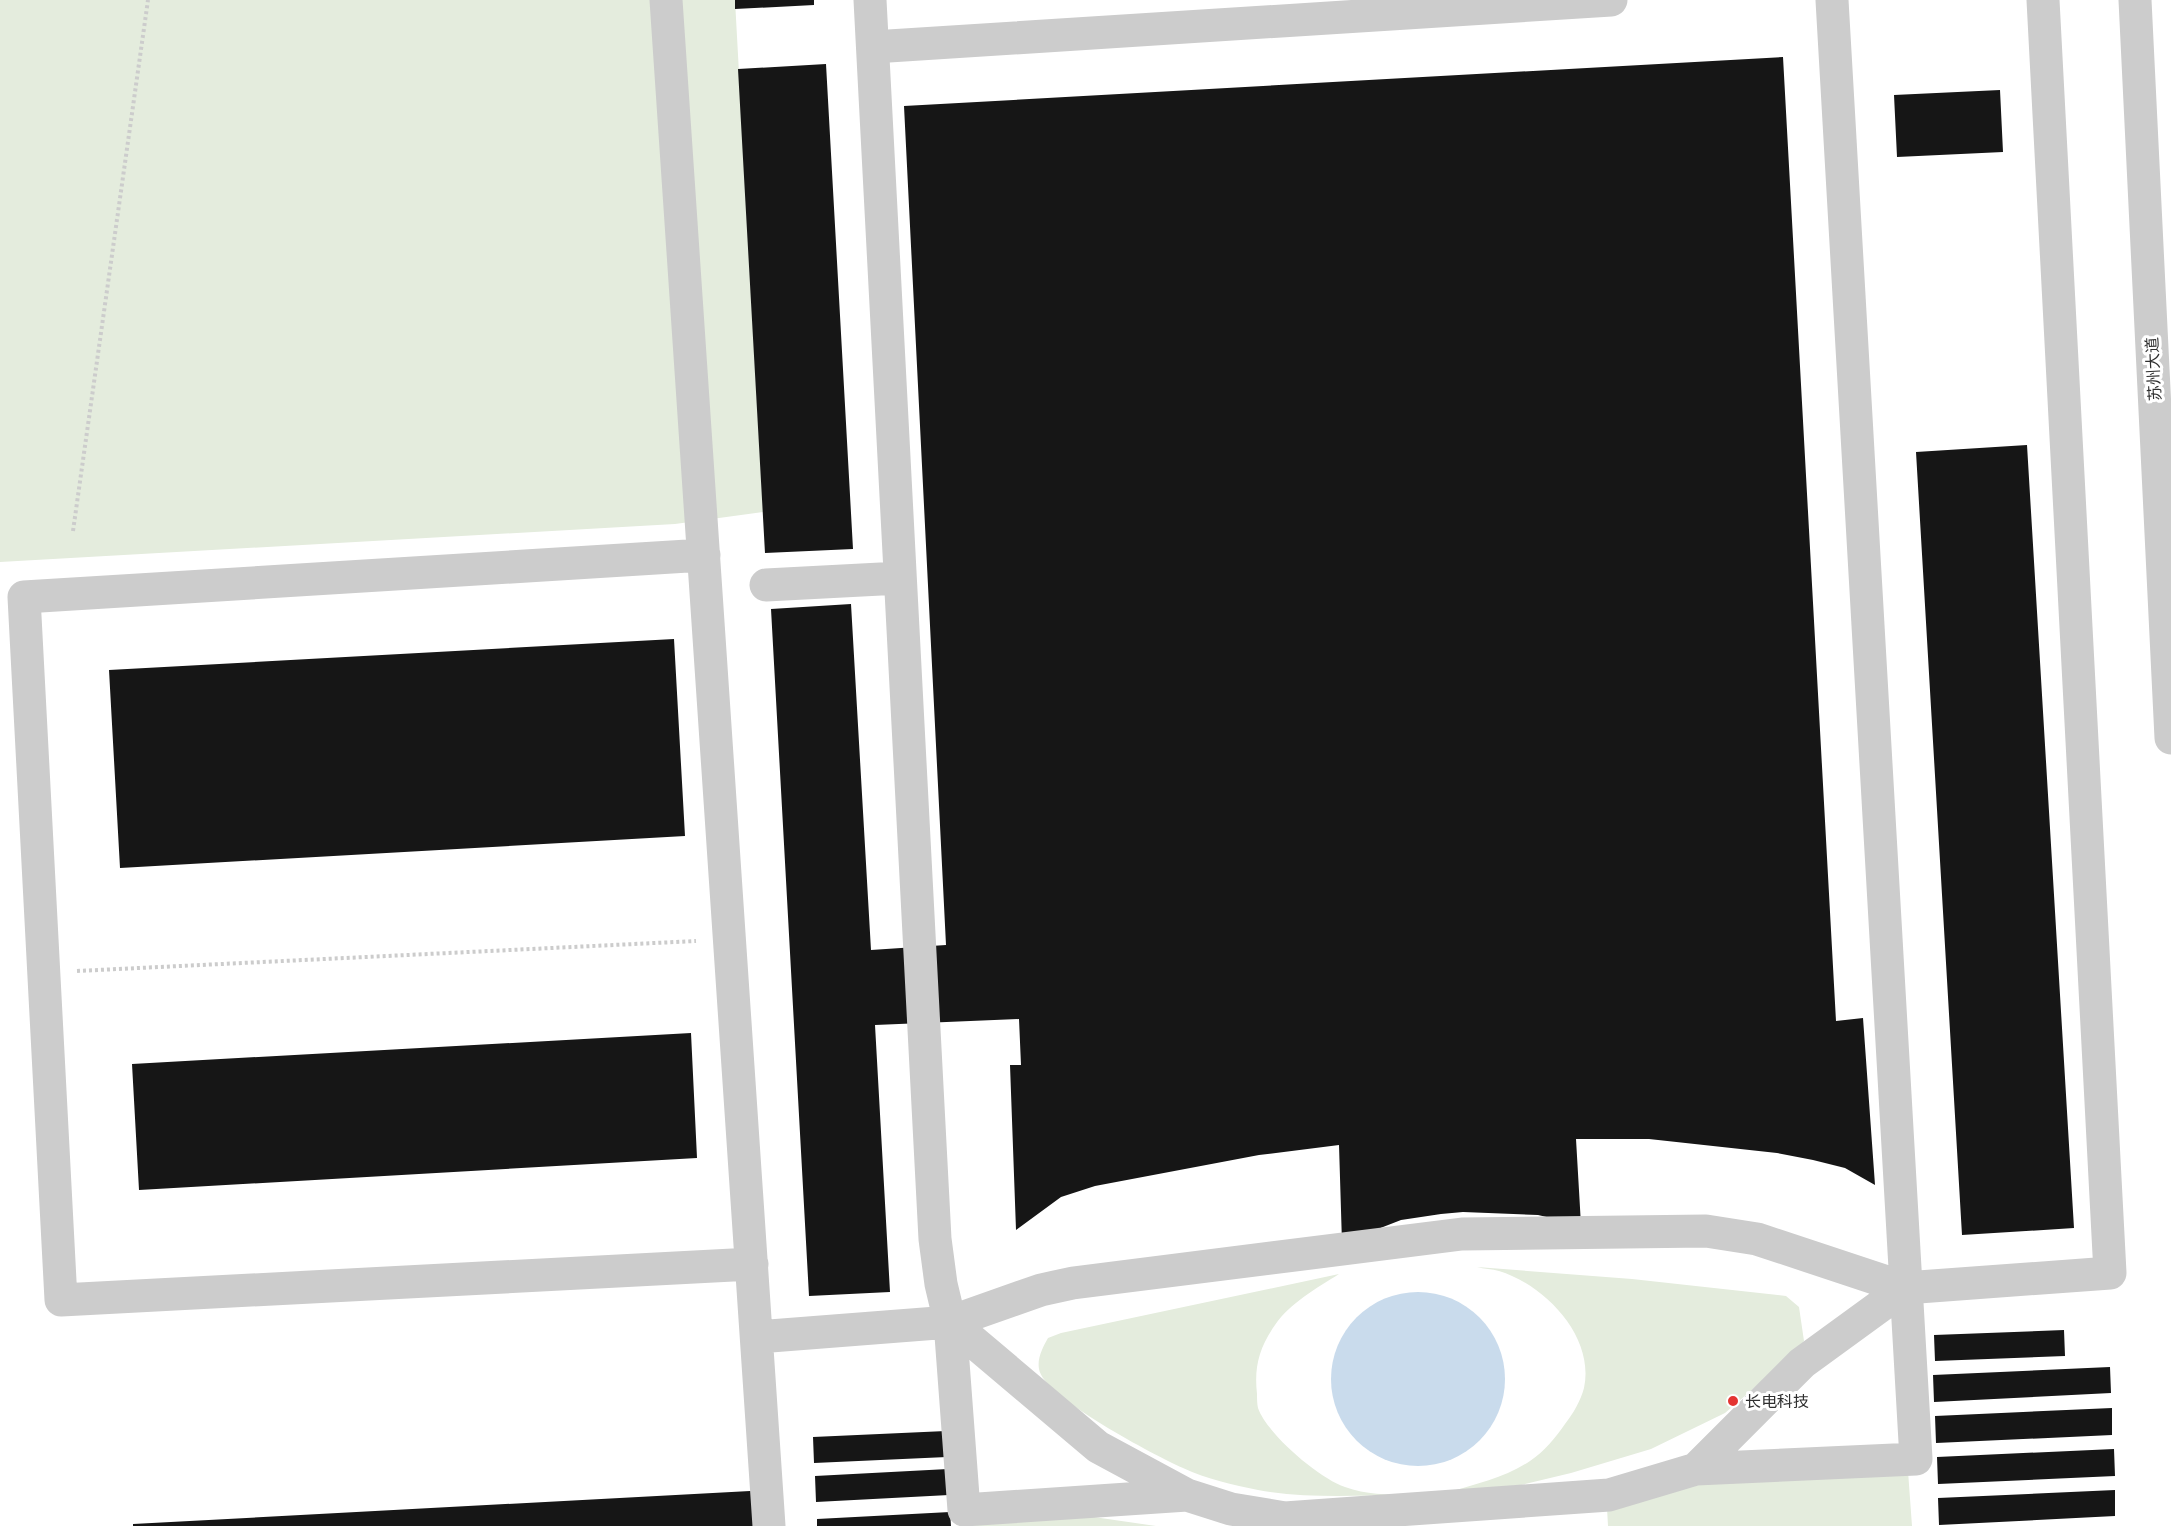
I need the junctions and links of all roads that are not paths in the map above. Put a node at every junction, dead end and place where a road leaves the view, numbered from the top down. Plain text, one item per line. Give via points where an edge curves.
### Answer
1 (666, 0) edge
2 (870, 0) edge
3 (1611, 0) edge
4 (1832, 0) edge
5 (2043, 0) edge
6 (2135, 0) edge
7 (873, 47) junction
8 (704, 555) junction
9 (900, 578) junction
10 (766, 585) dead end
11 (2171, 738) edge
12 (752, 1264) junction
13 (1905, 1288) junction
14 (950, 1322) junction
15 (757, 1337) junction
16 (1696, 1469) junction
17 (1187, 1495) junction
18 (1503, 1514) edge
19 (1361, 1519) edge
20 (770, 1526) edge

1 - 8 street
2 - 7 street
3 - 7 street
4 - 13 street
5 - 13 street via 2110,1273
6 - 11 street, 苏州大道
7 - 9 street
8 - 12 street
8 - 12 street via 24,597 61,1300
9 - 10 street
9 - 14 street via 935,1239
12 - 15 street
13 - 14 street via 1757,1239 1706,1231 1462,1234 1073,1282
13 - 16 street via 1802,1363
13 - 16 street via 1916,1459
14 - 15 street
14 - 17 street via 1098,1447
14 - 17 street via 964,1510
15 - 20 street
16 - 18 street via 1609,1495
17 - 19 street via 1231,1509 1285,1518
18 - 19 street

